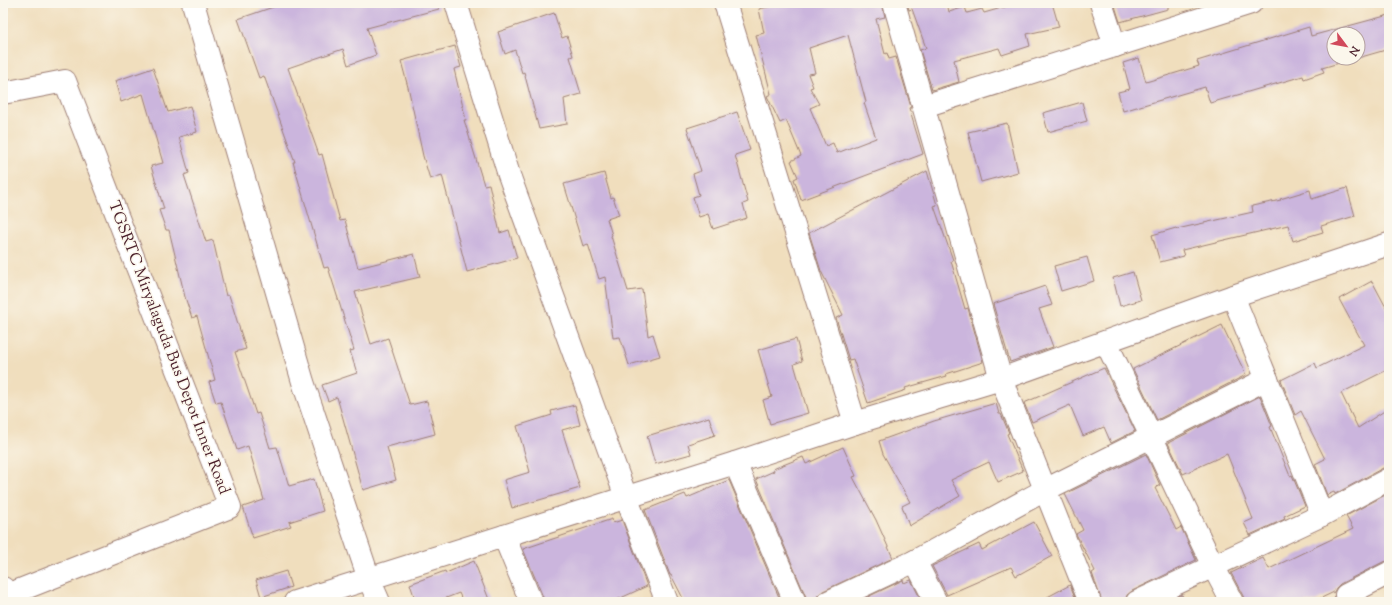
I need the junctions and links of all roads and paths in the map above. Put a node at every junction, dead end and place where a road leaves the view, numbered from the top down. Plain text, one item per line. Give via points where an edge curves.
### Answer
1 (193, 3) edge
2 (456, 3) edge
3 (725, 3) edge
4 (894, 3) edge
5 (1101, 3) edge
6 (1251, 3) edge
7 (1115, 46) junction
8 (3, 93) edge
9 (924, 106) junction
10 (1389, 244) edge
11 (1233, 296) junction
12 (1106, 342) junction
13 (1001, 379) junction
14 (1267, 379) junction
15 (855, 422) junction
16 (1152, 436) junction
17 (735, 463) junction
18 (1389, 478) edge
19 (1046, 490) junction
20 (626, 497) junction
21 (1322, 514) junction
22 (504, 536) junction
23 (914, 561) junction
24 (1213, 566) junction
25 (1389, 573) edge
26 (369, 579) junction
27 (3, 588) edge
28 (1346, 595) dead end
29 (296, 602) edge
30 (379, 602) edge
31 (530, 602) edge
32 (667, 602) edge
33 (795, 602) edge
34 (828, 602) edge
35 (936, 602) edge
36 (1090, 602) edge
37 (1137, 602) edge
38 (1232, 602) edge

1 - 26 street via 303,382
2 - 20 street via 509,175
3 - 15 street
4 - 9 street
5 - 7 street
6 - 7 street
7 - 9 street
8 - 27 street, TGSRTC Miryalaguda Bus Depot Inner Road via 65,81 230,507 5,596
9 - 13 street
10 - 11 street
11 - 12 street
11 - 14 street
12 - 13 street
12 - 16 street
13 - 15 street
13 - 19 street
14 - 16 street
14 - 21 street
15 - 17 street
16 - 19 street
16 - 24 street
17 - 20 street
17 - 33 street
18 - 21 street
19 - 23 street
19 - 36 street
20 - 22 street
20 - 32 street
21 - 24 street
22 - 26 street
22 - 31 street
23 - 34 street
23 - 35 street
24 - 37 street
24 - 38 street
25 - 28 street
26 - 29 street
26 - 30 street

